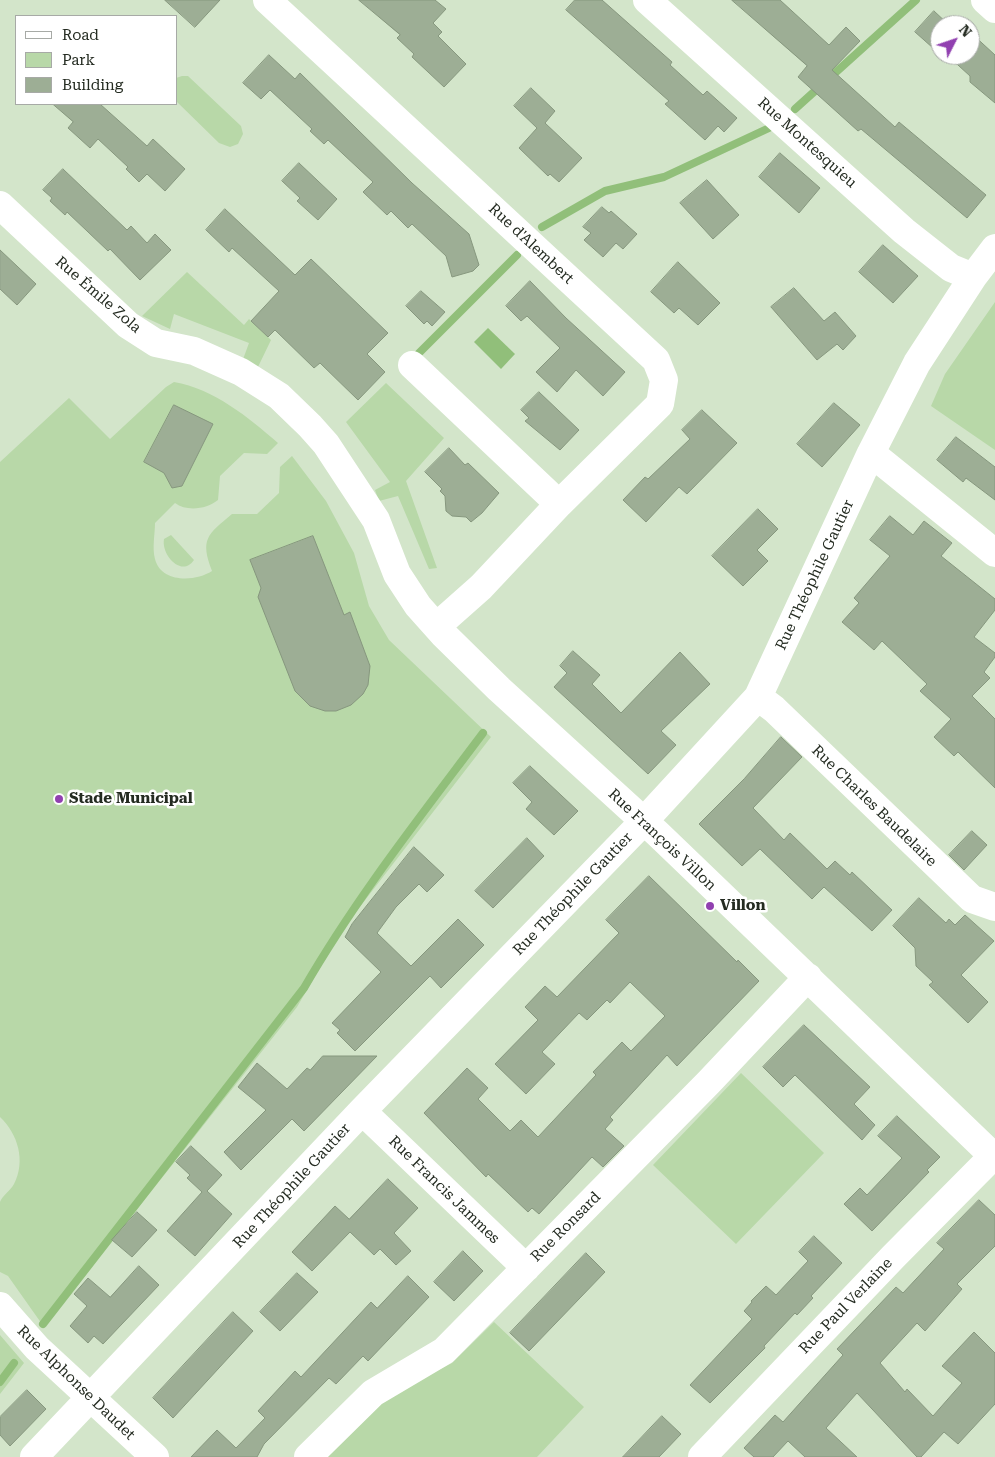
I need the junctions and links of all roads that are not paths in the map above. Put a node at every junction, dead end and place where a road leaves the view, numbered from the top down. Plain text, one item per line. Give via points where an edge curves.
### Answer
1 (268, 0) edge
2 (647, 0) edge
3 (985, 0) edge
4 (995, 9) edge
5 (0, 205) edge
6 (995, 248) edge
7 (973, 277) junction
8 (412, 365) dead end
9 (871, 454) junction
10 (559, 504) junction
11 (995, 553) edge
12 (437, 626) junction
13 (758, 697) junction
14 (644, 821) junction
15 (995, 907) edge
16 (808, 977) junction
17 (362, 1112) junction
18 (994, 1157) edge
19 (526, 1268) junction
20 (0, 1306) edge
21 (90, 1398) junction
22 (34, 1457) edge
23 (155, 1457) edge
24 (308, 1457) edge
25 (702, 1457) edge

1 - 10 street, Rue d'Alembert via 656,360 664,380 660,404
2 - 7 street, Rue Montesquieu via 904,230 951,268
3 - 4 street
5 - 12 street, Rue Émile Zola via 128,325 156,343 194,351 241,372 279,396 326,444 376,520 397,574 418,606
6 - 7 street, Rue Théophile Gautier
7 - 9 street, Rue Théophile Gautier via 917,363
8 - 10 street
9 - 11 street
9 - 13 street, Rue Théophile Gautier
10 - 12 street, Rue d'Alembert via 482,587
12 - 14 street, Rue François Villon via 500,690
13 - 14 street, Rue Théophile Gautier
13 - 15 street, Rue Charles Baudelaire via 972,899
14 - 16 street, Rue François Villon
14 - 17 street, Rue Théophile Gautier
16 - 18 street, Rue François Villon
16 - 19 street, Rue Ronsard
17 - 19 street, Rue Francis Jammes
17 - 21 street, Rue Théophile Gautier
18 - 25 street, Rue Paul Verlaine via 893,1257
19 - 24 street, Rue Ronsard via 444,1351 372,1393
20 - 21 street, Rue Alphonse Daudet via 23,1334
21 - 22 street, Rue Théophile Gautier
21 - 23 street, Rue Alphonse Daudet

